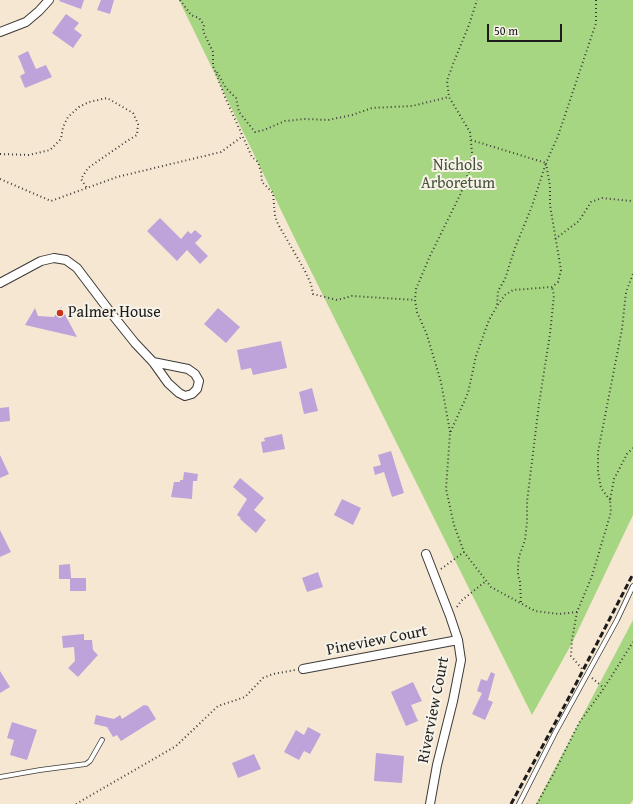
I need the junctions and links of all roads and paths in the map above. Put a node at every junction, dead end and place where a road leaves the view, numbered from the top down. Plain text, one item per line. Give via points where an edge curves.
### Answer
1 (49, 0) edge
2 (180, 0) edge
3 (477, 0) edge
4 (596, 0) edge
5 (0, 32) edge
6 (214, 66) junction
7 (448, 97) junction
8 (243, 136) junction
9 (471, 140) junction
10 (0, 154) edge
11 (546, 163) junction
12 (0, 178) edge
13 (87, 188) junction
14 (633, 200) edge
15 (555, 239) junction
16 (633, 274) edge
17 (0, 282) edge
18 (552, 287) junction
19 (415, 300) junction
20 (497, 306) junction
21 (153, 362) junction
22 (450, 433) junction
23 (633, 448) edge
24 (610, 500) junction
25 (464, 552) junction
26 (426, 554) dead end
27 (434, 575) junction
28 (486, 581) junction
29 (633, 586) edge
30 (522, 603) junction
31 (577, 612) junction
32 (450, 616) junction
33 (458, 640) junction
34 (633, 642) edge
35 (302, 669) joint
36 (588, 674) junction
37 (604, 688) junction
38 (102, 740) dead end
39 (0, 777) edge
40 (76, 804) edge
41 (430, 804) edge
42 (519, 804) edge
43 (537, 804) edge

1 - 5 street via 26,22
2 - 6 path via 191,15 199,18 204,25 203,31 213,52
3 - 7 path via 447,81
4 - 11 path via 596,23 558,136
6 - 7 path via 226,88 236,98 239,112 255,132 285,121 328,120 372,108 412,106
6 - 8 path
7 - 9 path via 470,132
8 - 13 path via 221,152 117,177
8 - 19 path via 252,157 258,162 262,182 273,193 277,220 305,271 313,294 337,300 352,296
9 - 11 path
9 - 19 path via 469,172 416,289
10 - 13 path via 29,155 50,150 61,139 68,117 89,102 107,98 133,113 138,124 137,135 88,168 81,179
11 - 15 path
11 - 20 path via 505,279 498,291
12 - 13 path via 52,201
14 - 15 path via 602,198 591,202 579,220
15 - 18 path via 561,270 558,282
16 - 24 path via 626,292 622,329 598,452 601,488
17 - 21 street via 41,261 54,258 66,260 77,268 135,343
18 - 20 path via 513,290 505,295
18 - 30 path via 554,296 527,502 525,540 518,567
19 - 22 path via 416,312 427,335 441,382
20 - 22 path via 476,356 468,393
21 - 21 street via 168,383 179,393 185,396 197,389 199,381 188,369
22 - 25 path via 446,489 454,525
23 - 24 path via 614,479
24 - 31 path via 611,512 603,540
25 - 27 path
25 - 28 path
26 - 27 street, Riverview Court
27 - 32 street, Riverview Court
28 - 30 path via 491,587
28 - 32 path via 461,601
29 - 36 lane
30 - 31 path via 541,612
31 - 36 path via 571,656
32 - 33 street, Riverview Court
33 - 35 street, Pineview Court
33 - 41 street, Riverview Court via 461,660
34 - 37 path
35 - 40 path via 263,678 245,698 218,706 176,746
36 - 37 path
36 - 42 lane
37 - 43 path via 579,724
38 - 39 lane via 86,764

